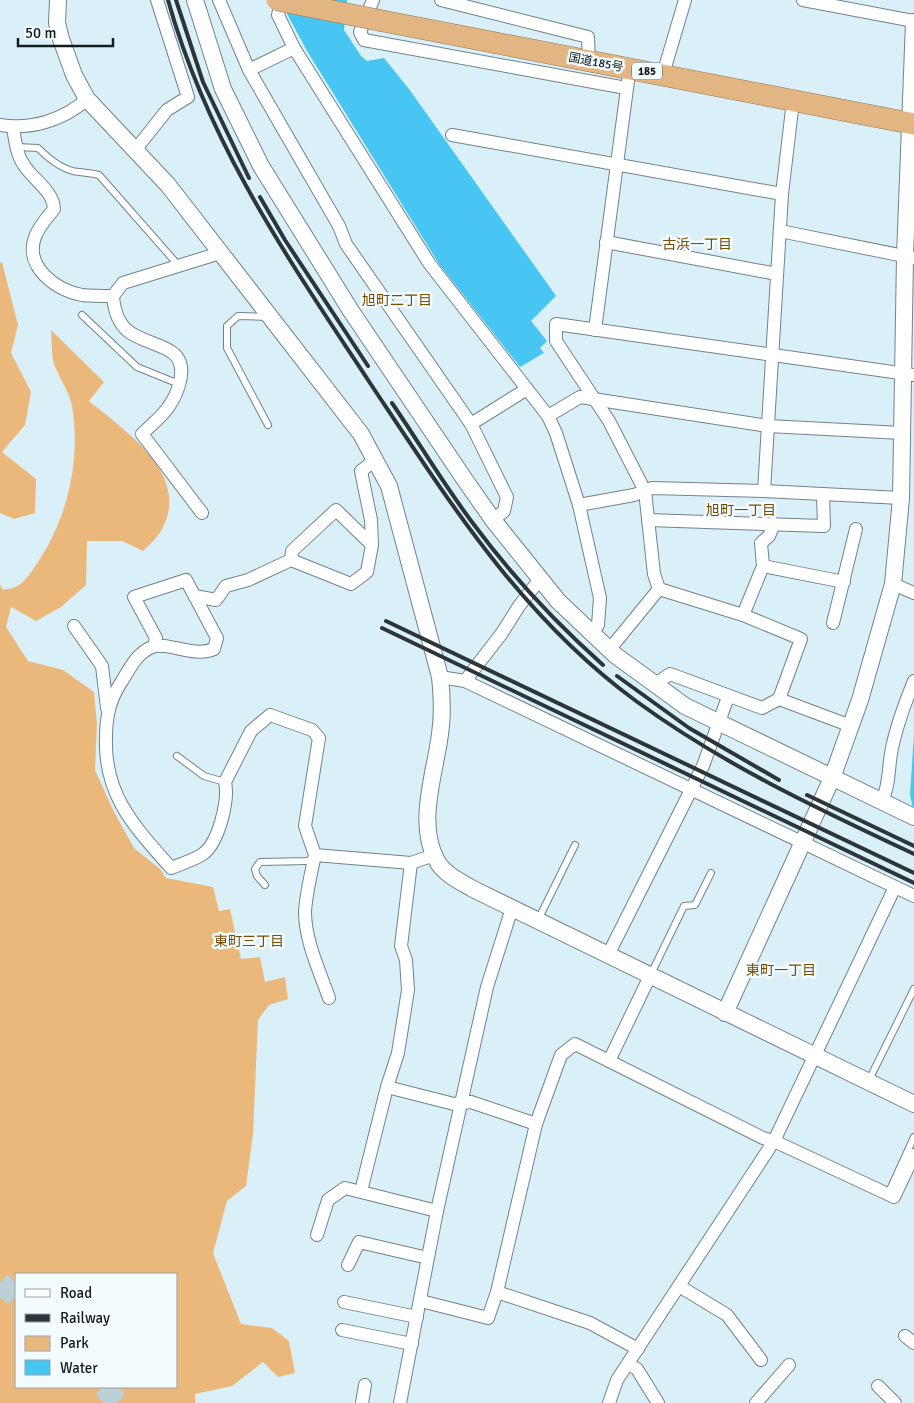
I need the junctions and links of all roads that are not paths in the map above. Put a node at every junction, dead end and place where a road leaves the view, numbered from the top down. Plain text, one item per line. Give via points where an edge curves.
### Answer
1 (58, 0) edge
2 (157, 0) edge
3 (194, 0) edge
4 (218, 0) edge
5 (277, 0) edge
6 (282, 0) edge
7 (372, 0) edge
8 (441, 0) edge
9 (685, 0) edge
10 (803, 0) edge
11 (914, 21) edge
12 (294, 48) junction
13 (589, 61) junction
14 (249, 70) junction
15 (663, 74) junction
16 (629, 78) junction
17 (87, 99) junction
18 (794, 100) junction
19 (912, 124) edge
20 (6, 126) edge
21 (452, 134) dead end
22 (17, 147) junction
23 (136, 149) junction
24 (616, 162) junction
25 (782, 194) junction
26 (780, 231) junction
27 (606, 242) junction
28 (220, 252) junction
29 (909, 257) edge
30 (180, 266) junction
31 (778, 274) junction
32 (113, 296) junction
33 (82, 315) dead end
34 (271, 318) junction
35 (595, 330) junction
36 (772, 355) junction
37 (909, 374) edge
38 (179, 384) junction
39 (527, 389) junction
40 (595, 399) junction
41 (548, 416) junction
42 (471, 424) junction
43 (268, 425) dead end
44 (768, 426) junction
45 (902, 433) junction
46 (375, 460) junction
47 (645, 491) junction
48 (764, 491) junction
49 (822, 494) junction
50 (901, 498) junction
51 (578, 505) junction
52 (202, 513) dead end
53 (494, 520) junction
54 (648, 520) junction
55 (774, 524) junction
56 (856, 529) dead end
57 (372, 544) junction
58 (291, 560) junction
59 (763, 566) junction
60 (540, 579) junction
61 (844, 582) junction
62 (892, 584) junction
63 (658, 589) junction
64 (914, 593) edge
65 (195, 596) junction
66 (743, 615) junction
67 (834, 623) dead end
68 (74, 626) dead end
69 (592, 634) junction
70 (154, 646) junction
71 (609, 650) junction
72 (440, 677) junction
73 (464, 681) junction
74 (914, 681) edge
75 (655, 684) junction
76 (728, 697) junction
77 (779, 699) junction
78 (107, 708) junction
79 (718, 722) junction
80 (851, 726) junction
81 (177, 756) dead end
82 (832, 778) junction
83 (224, 782) junction
84 (692, 790) junction
85 (882, 801) junction
86 (914, 817) edge
87 (803, 843) junction
88 (575, 845) dead end
89 (315, 855) junction
90 (434, 855) junction
91 (411, 862) junction
92 (711, 874) dead end
93 (265, 884) dead end
94 (895, 887) junction
95 (914, 896) edge
96 (512, 908) junction
97 (538, 921) junction
98 (608, 955) junction
99 (650, 976) junction
100 (914, 989) edge
101 (329, 998) dead end
102 (725, 1013) junction
103 (815, 1056) junction
104 (609, 1060) junction
105 (868, 1082) junction
106 (387, 1088) junction
107 (462, 1103) junction
108 (914, 1104) edge
109 (536, 1124) junction
110 (914, 1137) edge
111 (774, 1141) junction
112 (914, 1155) edge
113 (361, 1191) junction
114 (888, 1194) junction
115 (436, 1211) junction
116 (317, 1235) dead end
117 (428, 1258) junction
118 (348, 1265) dead end
119 (679, 1286) junction
120 (497, 1292) junction
121 (420, 1301) junction
122 (344, 1302) dead end
123 (417, 1318) junction
124 (342, 1330) dead end
125 (412, 1344) junction
126 (638, 1349) junction
127 (761, 1360) dead end
128 (628, 1364) junction
129 (789, 1366) dead end
130 (365, 1386) dead end
131 (878, 1386) dead end
132 (362, 1403) edge
133 (400, 1403) edge
134 (609, 1403) edge
135 (658, 1403) edge
136 (756, 1403) edge
137 (896, 1403) edge

1 - 17 street via 57,23 61,39
2 - 23 street via 188,97 167,110
3 - 53 street via 223,89 260,166 352,311
4 - 14 street
5 - 13 highway, 国道185号 / 185, bridge
6 - 12 street via 278,15
7 - 16 street via 360,32 364,40
8 - 13 street via 588,37
9 - 15 street
10 - 11 street
11 - 19 street
12 - 14 street
12 - 39 street via 429,263
13 - 16 highway, 国道185号 / 185
14 - 42 street via 339,226 346,244
15 - 16 highway, 国道185号 / 185
15 - 18 highway, 国道185号 / 185
16 - 24 street
17 - 20 street via 50,121
17 - 23 street
18 - 19 highway, 国道185号 / 185
18 - 25 street
19 - 29 street
20 - 22 street
21 - 24 street
22 - 30 lane via 38,148 51,160 78,172 99,175
22 - 32 street via 24,165 54,200 54,209 34,239 33,259 43,275 57,286 82,295
23 - 28 street
24 - 25 street
24 - 27 street
25 - 26 street
26 - 29 street
26 - 31 street
27 - 31 street
27 - 35 street
28 - 30 street
28 - 34 street
29 - 37 street
30 - 32 street via 123,283
31 - 36 street
32 - 38 street via 114,314 128,330 172,352 182,370
33 - 38 lane via 137,367
34 - 43 lane via 238,316 227,326 228,348
34 - 46 street via 361,434
35 - 36 street
35 - 40 street via 556,324 556,341
36 - 37 street
36 - 44 street
37 - 45 street
38 - 52 street via 167,408 142,434
39 - 41 street
39 - 42 street
40 - 41 street via 580,397
40 - 44 street
40 - 47 street
41 - 51 street
42 - 53 street via 507,497 504,511
44 - 45 street
44 - 48 street
45 - 50 street
46 - 57 street via 361,471 371,520
46 - 72 street via 389,486
47 - 48 street via 652,488
47 - 51 street
47 - 54 street
48 - 49 street
49 - 50 street
49 - 55 street via 824,526
50 - 62 street
51 - 69 street via 600,598 598,625
53 - 60 street
54 - 55 street
54 - 63 street
55 - 59 street via 770,536 761,543
56 - 61 street
57 - 58 street via 367,572 351,584
57 - 58 street via 336,510 292,551
58 - 65 street via 248,580 226,586 216,600
59 - 61 street
59 - 66 street
60 - 69 street
60 - 73 street
61 - 67 street
62 - 64 street
62 - 80 street
63 - 66 street
63 - 71 street
65 - 70 street via 217,638 214,648 204,653
65 - 70 street via 186,580 134,597 156,638
66 - 77 street via 801,639
68 - 78 street via 102,666
69 - 71 street
70 - 78 street via 140,654
71 - 75 street
72 - 73 street
72 - 90 street via 440,733 428,810 428,829
73 - 84 street
74 - 85 street via 899,717 891,750 888,788
75 - 76 street via 670,674
75 - 79 street via 686,706
76 - 77 street via 762,708
76 - 79 street
77 - 80 street
78 - 83 street via 105,758 112,789 131,822 172,868 204,853 217,835 227,793
79 - 82 street
79 - 84 street
80 - 82 street
81 - 83 lane via 204,776
82 - 85 street
82 - 87 street
83 - 89 street via 251,730 270,715 312,730 319,738 305,826
84 - 87 street
84 - 98 street
85 - 86 street
87 - 94 street
87 - 102 street
88 - 97 lane
89 - 91 street
89 - 93 lane via 308,861 260,862 255,869
89 - 101 street via 305,911 306,923 314,958
90 - 91 street
90 - 96 street via 453,877
91 - 106 street via 401,946 406,960 408,990 398,1053
92 - 99 lane via 695,905 684,906
94 - 95 street
94 - 103 street
96 - 97 street
96 - 107 street via 487,987
97 - 98 street
98 - 99 street
99 - 102 street
99 - 104 street
100 - 105 lane
102 - 103 street
103 - 105 street
103 - 111 street
104 - 109 street via 575,1044 561,1054
104 - 111 street
105 - 108 street
106 - 107 street via 454,1104
106 - 113 street
107 - 109 street via 471,1102
107 - 115 street
109 - 120 street
110 - 114 lane
111 - 114 street
111 - 119 street
112 - 114 street via 894,1197
113 - 115 street
113 - 116 street via 345,1188 328,1200
115 - 117 street
117 - 118 street via 359,1242
117 - 121 street
119 - 126 street
119 - 127 street via 727,1315
120 - 121 street via 488,1318
120 - 126 street via 590,1323
121 - 123 street
122 - 123 street
123 - 125 street
124 - 125 street
125 - 133 street
126 - 128 street
128 - 134 street via 617,1380
128 - 135 street via 637,1369
129 - 136 street
130 - 132 street
131 - 137 street

